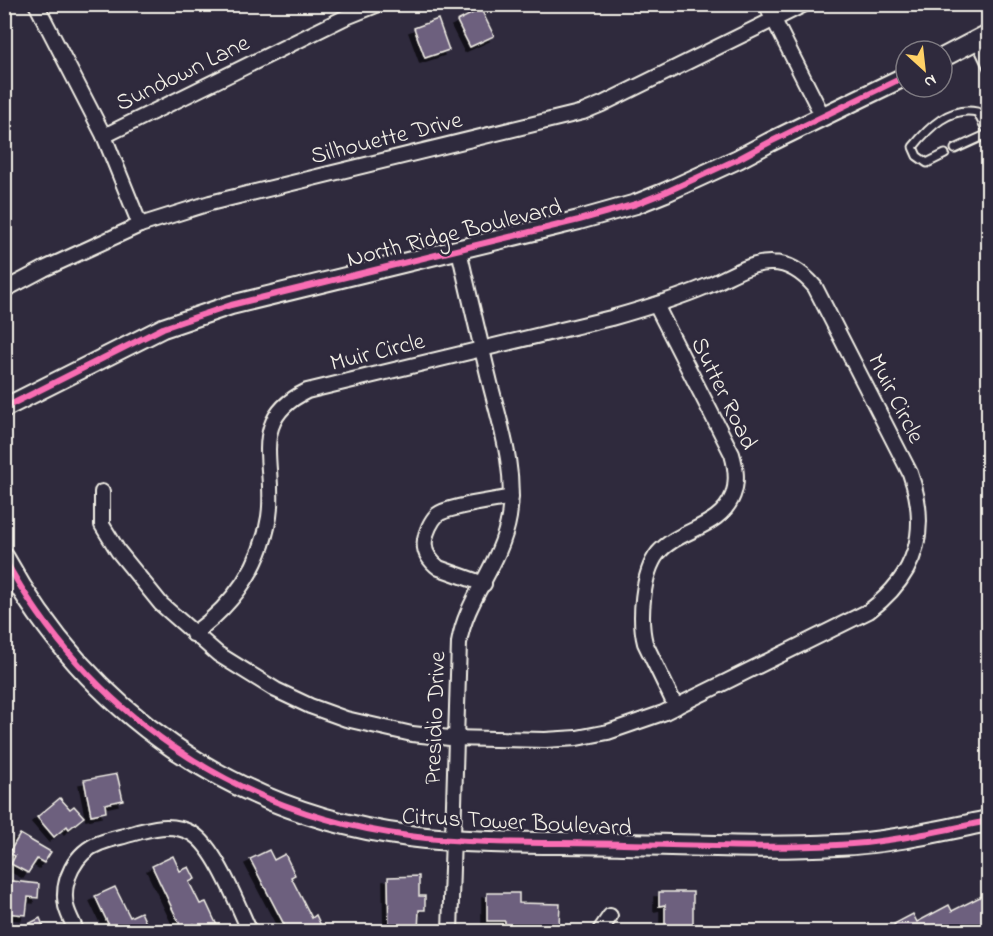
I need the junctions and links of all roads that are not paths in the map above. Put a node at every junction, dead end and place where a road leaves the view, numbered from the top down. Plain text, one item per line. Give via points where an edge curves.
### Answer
1 (36, 4) edge
2 (379, 4) edge
3 (766, 4) edge
4 (805, 4) edge
5 (774, 20) junction
6 (982, 38) edge
7 (954, 52) edge
8 (988, 68) edge
9 (894, 82) edge
10 (823, 117) junction
11 (988, 134) edge
12 (104, 136) junction
13 (955, 149) dead end
14 (945, 154) dead end
15 (140, 225) junction
16 (459, 250) junction
17 (4, 290) edge
18 (656, 305) junction
19 (482, 349) junction
20 (4, 408) edge
21 (102, 492) dead end
22 (511, 497) junction
23 (4, 558) edge
24 (484, 584) junction
25 (193, 634) junction
26 (676, 707) junction
27 (456, 738) junction
28 (988, 821) edge
29 (453, 840) junction
30 (610, 916) dead end
31 (77, 932) edge
32 (250, 932) edge
33 (450, 932) edge
34 (600, 932) edge

1 - 12 street
2 - 12 street, Sundown Lane
3 - 5 street
4 - 5 street, Silhouette Drive
5 - 10 street
5 - 15 street, Silhouette Drive via 583,112 210,203
6 - 7 street
6 - 8 lane
9 - 10 street, North Ridge Boulevard
10 - 16 street, North Ridge Boulevard via 636,204
11 - 13 lane
11 - 14 lane via 977,112 965,110 949,115 928,128 913,147 927,163
12 - 15 street
15 - 17 street, Silhouette Drive
16 - 19 street, Presidio Drive
16 - 20 street, North Ridge Boulevard via 192,317
18 - 19 street, Muir Circle
18 - 26 street, Sutter Road via 732,454 737,478 723,512 666,545 646,576 642,632
18 - 26 street, Muir Circle via 760,264 785,265 807,277 910,474 920,509 913,557 884,600
19 - 22 street, Presidio Drive via 508,459
19 - 25 street, Muir Circle via 307,391 283,407 272,422 267,440 271,496 258,556 238,592
21 - 25 street, Muir Circle via 102,525 141,581
22 - 24 street, Presidio Drive via 504,539
22 - 24 street via 444,511 431,522 425,539 425,548 439,568
23 - 29 main road, Citrus Tower Boulevard via 39,615 90,677 133,717 192,759 264,797 328,820 409,836
24 - 27 street, Presidio Drive via 461,629
25 - 27 street, Muir Circle via 250,675 310,706 382,728
26 - 27 street, Muir Circle via 639,723 577,738
27 - 29 street, Presidio Drive
28 - 29 main road, Citrus Tower Boulevard via 837,846
29 - 33 street, Presidio Drive
30 - 34 street
31 - 32 street via 65,895 66,882 78,858 99,843 168,827 192,834 210,851

